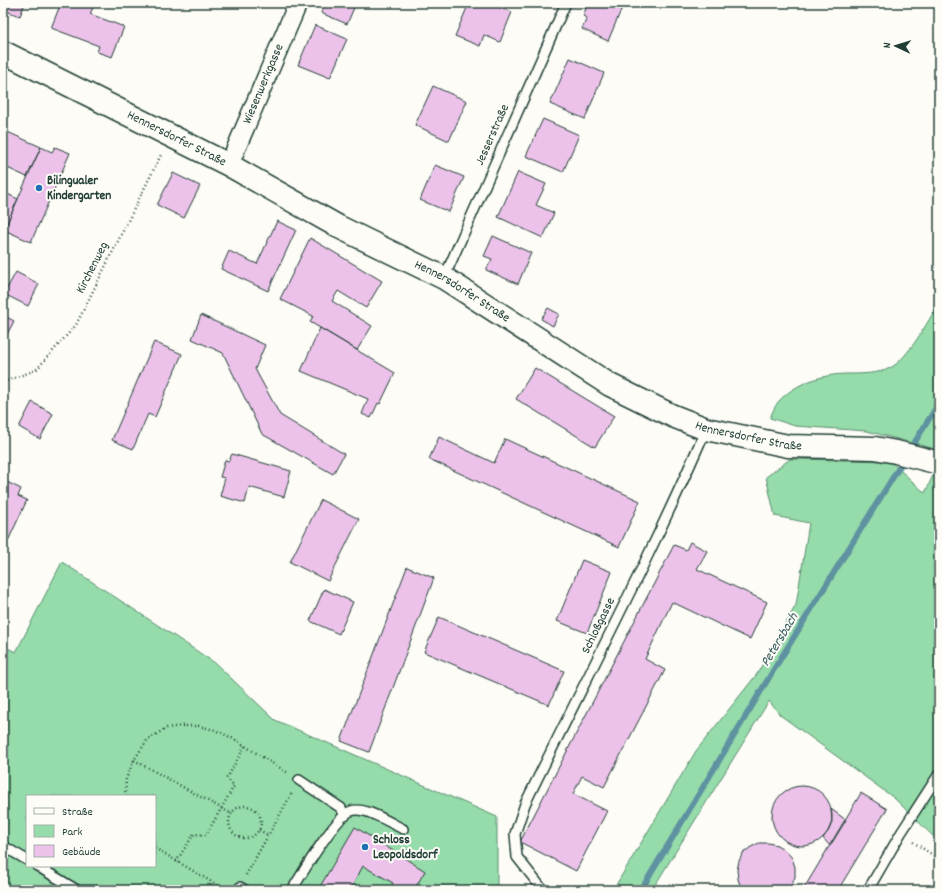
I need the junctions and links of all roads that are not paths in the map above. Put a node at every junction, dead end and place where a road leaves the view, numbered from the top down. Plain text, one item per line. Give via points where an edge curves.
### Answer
1 (298, 3) edge
2 (566, 3) edge
3 (3, 52) edge
4 (229, 165) junction
5 (444, 278) junction
6 (706, 429) junction
7 (936, 462) edge
8 (939, 774) edge
9 (299, 780) road end
10 (345, 816) junction
11 (403, 829) dead end
12 (3, 846) edge
13 (26, 859) edge
14 (38, 867) edge
15 (77, 890) edge
16 (292, 890) edge
17 (543, 890) edge
18 (868, 890) edge

1 - 4 street, Wiesenwerkgasse
2 - 5 lane, Jesserstraße
3 - 4 street, Hennersdorfer Straße
4 - 5 street, Hennersdorfer Straße via 339,227
5 - 6 street, Hennersdorfer Straße via 610,385
6 - 7 street, Hennersdorfer Straße via 788,446 875,448
6 - 17 lane, Schloßgasse via 613,630 525,804 515,834 517,857
8 - 18 lane
9 - 10 lane via 341,808
10 - 11 lane via 351,811 361,811
10 - 16 lane via 336,824
12 - 13 lane
14 - 15 lane

